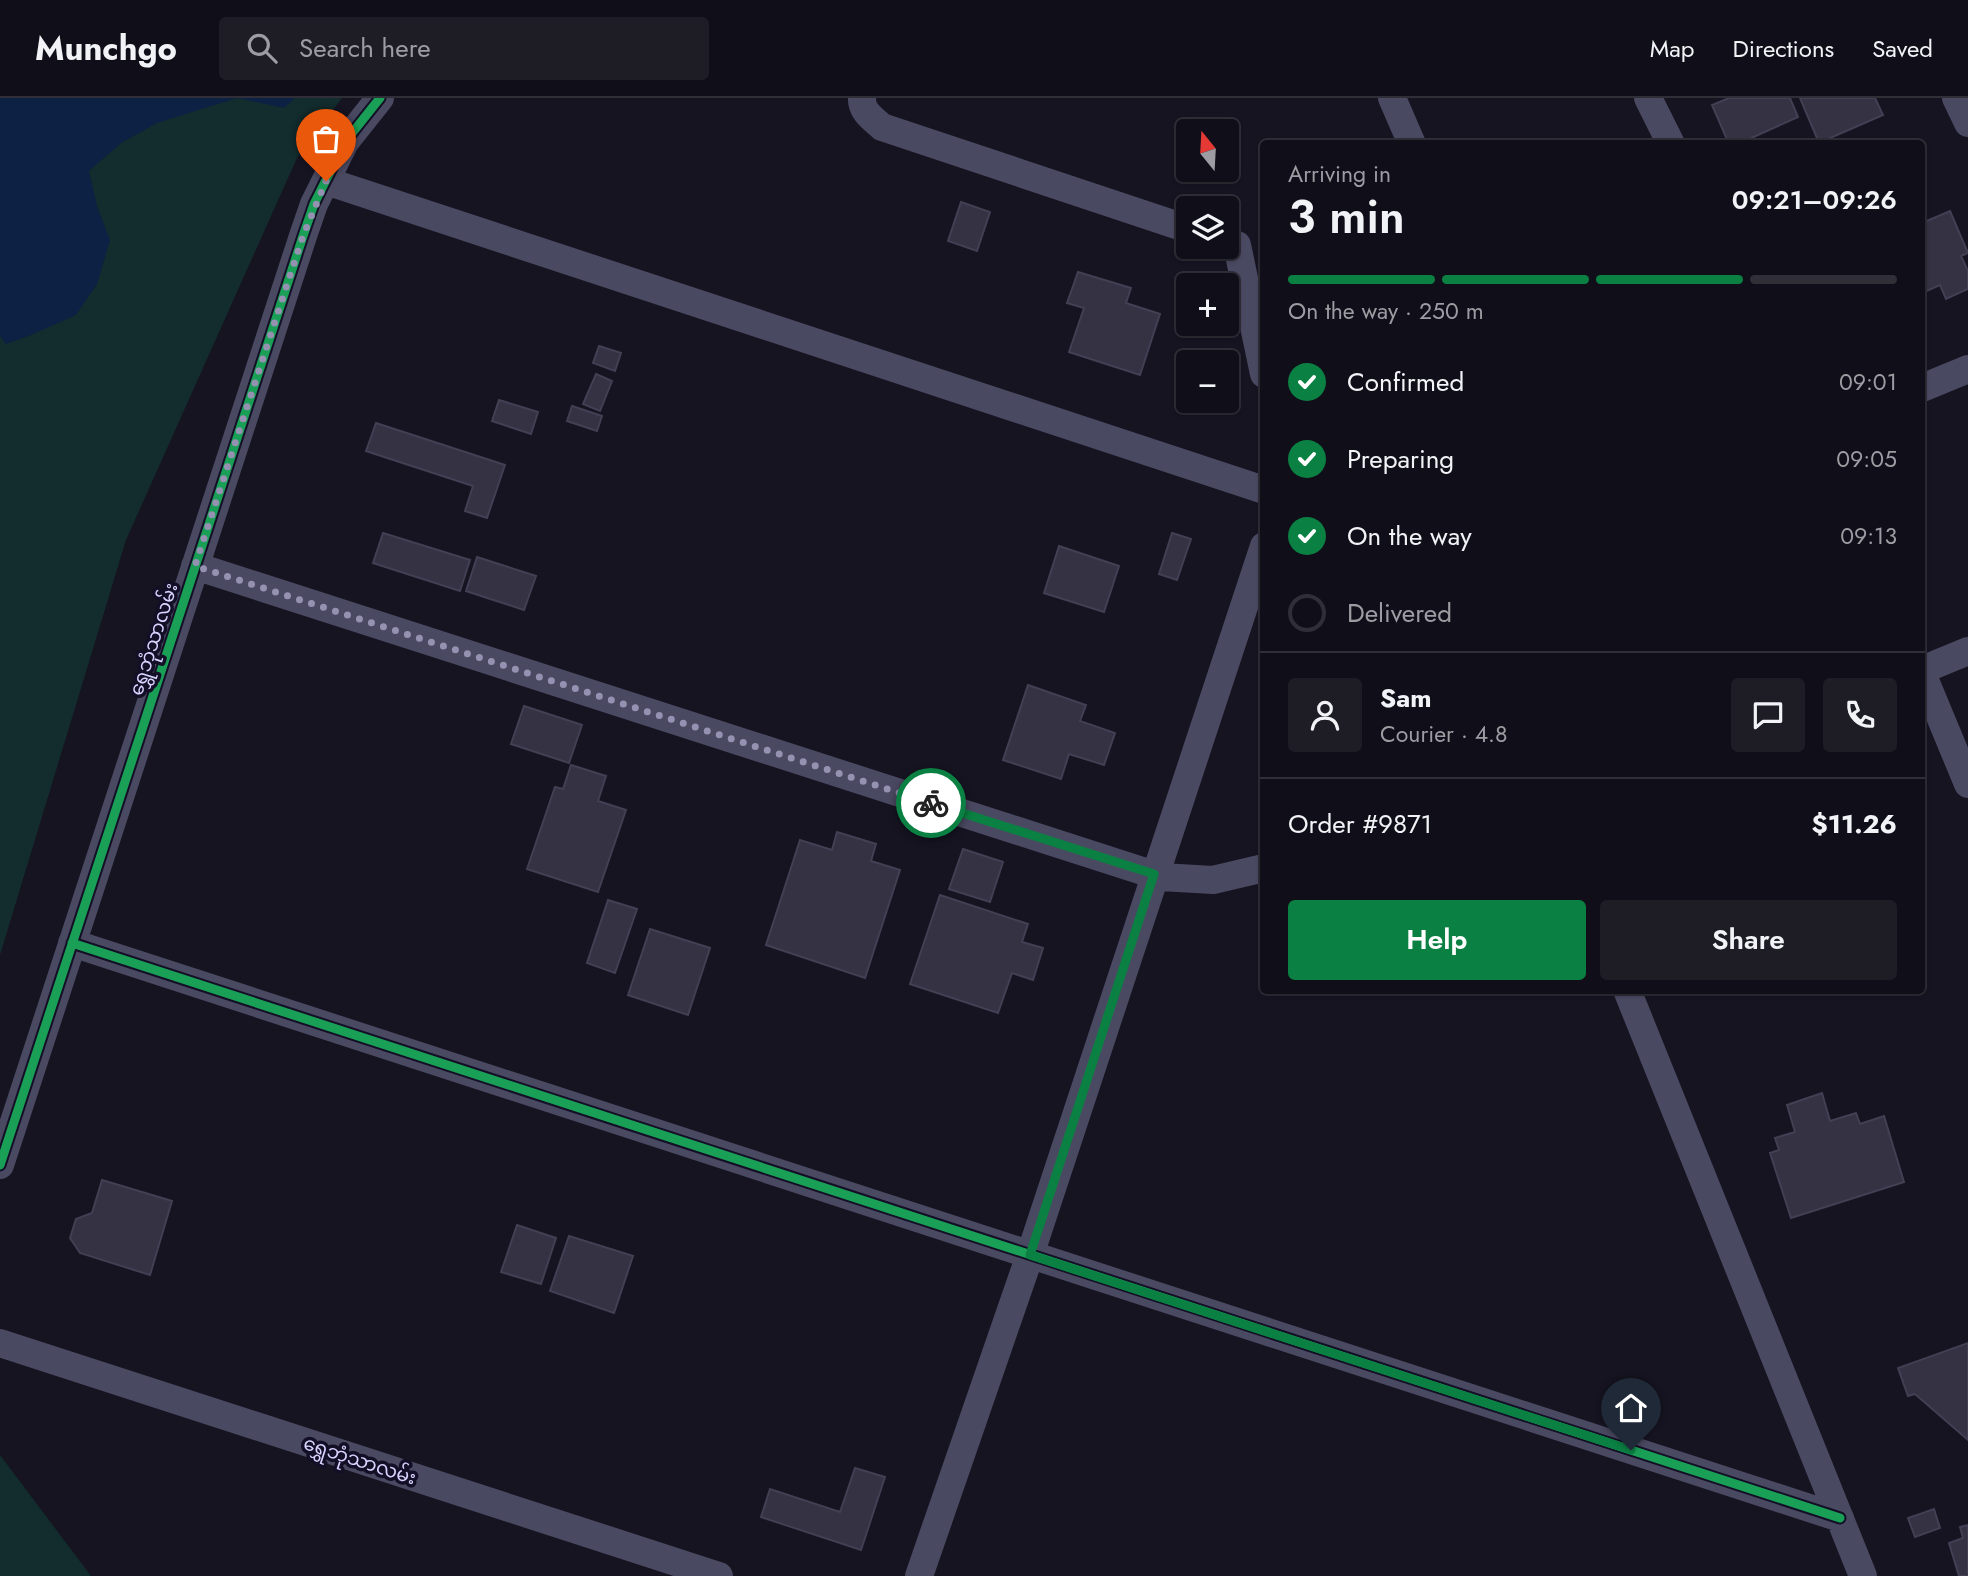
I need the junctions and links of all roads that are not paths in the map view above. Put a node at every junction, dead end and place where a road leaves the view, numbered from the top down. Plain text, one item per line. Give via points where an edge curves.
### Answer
1 (380, 98) edge
2 (862, 98) edge
3 (1392, 98) edge
4 (1648, 98) edge
5 (1956, 98) edge
6 (1968, 123) edge
7 (1410, 140) edge
8 (1669, 140) edge
9 (326, 181) junction
10 (1176, 225) edge
11 (1242, 245) edge
12 (1260, 351) edge
13 (1968, 369) edge
14 (1925, 387) edge
15 (1260, 489) edge
16 (1260, 558) edge
17 (195, 566) junction
18 (1968, 651) edge
19 (1925, 670) edge
20 (1925, 678) edge
21 (1968, 784) edge
22 (1260, 869) edge
23 (1154, 874) junction
24 (72, 943) junction
25 (1629, 994) edge
26 (0, 1165) edge
27 (1030, 1255) junction
28 (0, 1343) edge
29 (1840, 1518) junction
30 (719, 1576) edge
31 (919, 1576) edge
32 (1863, 1576) edge

1 - 9 street, ရွှေဘုံသာလမ်း via 345,142
2 - 10 street via 869,115 882,127
3 - 7 street
4 - 8 street
5 - 6 street
9 - 15 street
9 - 17 street, ရွှေဘုံသာလမ်း via 303,236
11 - 12 street
13 - 14 street
16 - 23 street
17 - 23 street
17 - 24 street, ရွှေဘုံသာလမ်း
18 - 19 street
20 - 21 street
22 - 23 street via 1213,880
23 - 27 street
24 - 26 street, ရွှေဘုံသာလမ်း
24 - 27 street
25 - 29 street
27 - 29 street
27 - 31 street
28 - 30 street, ရွှေဘုံသာလမ်း
29 - 32 street

